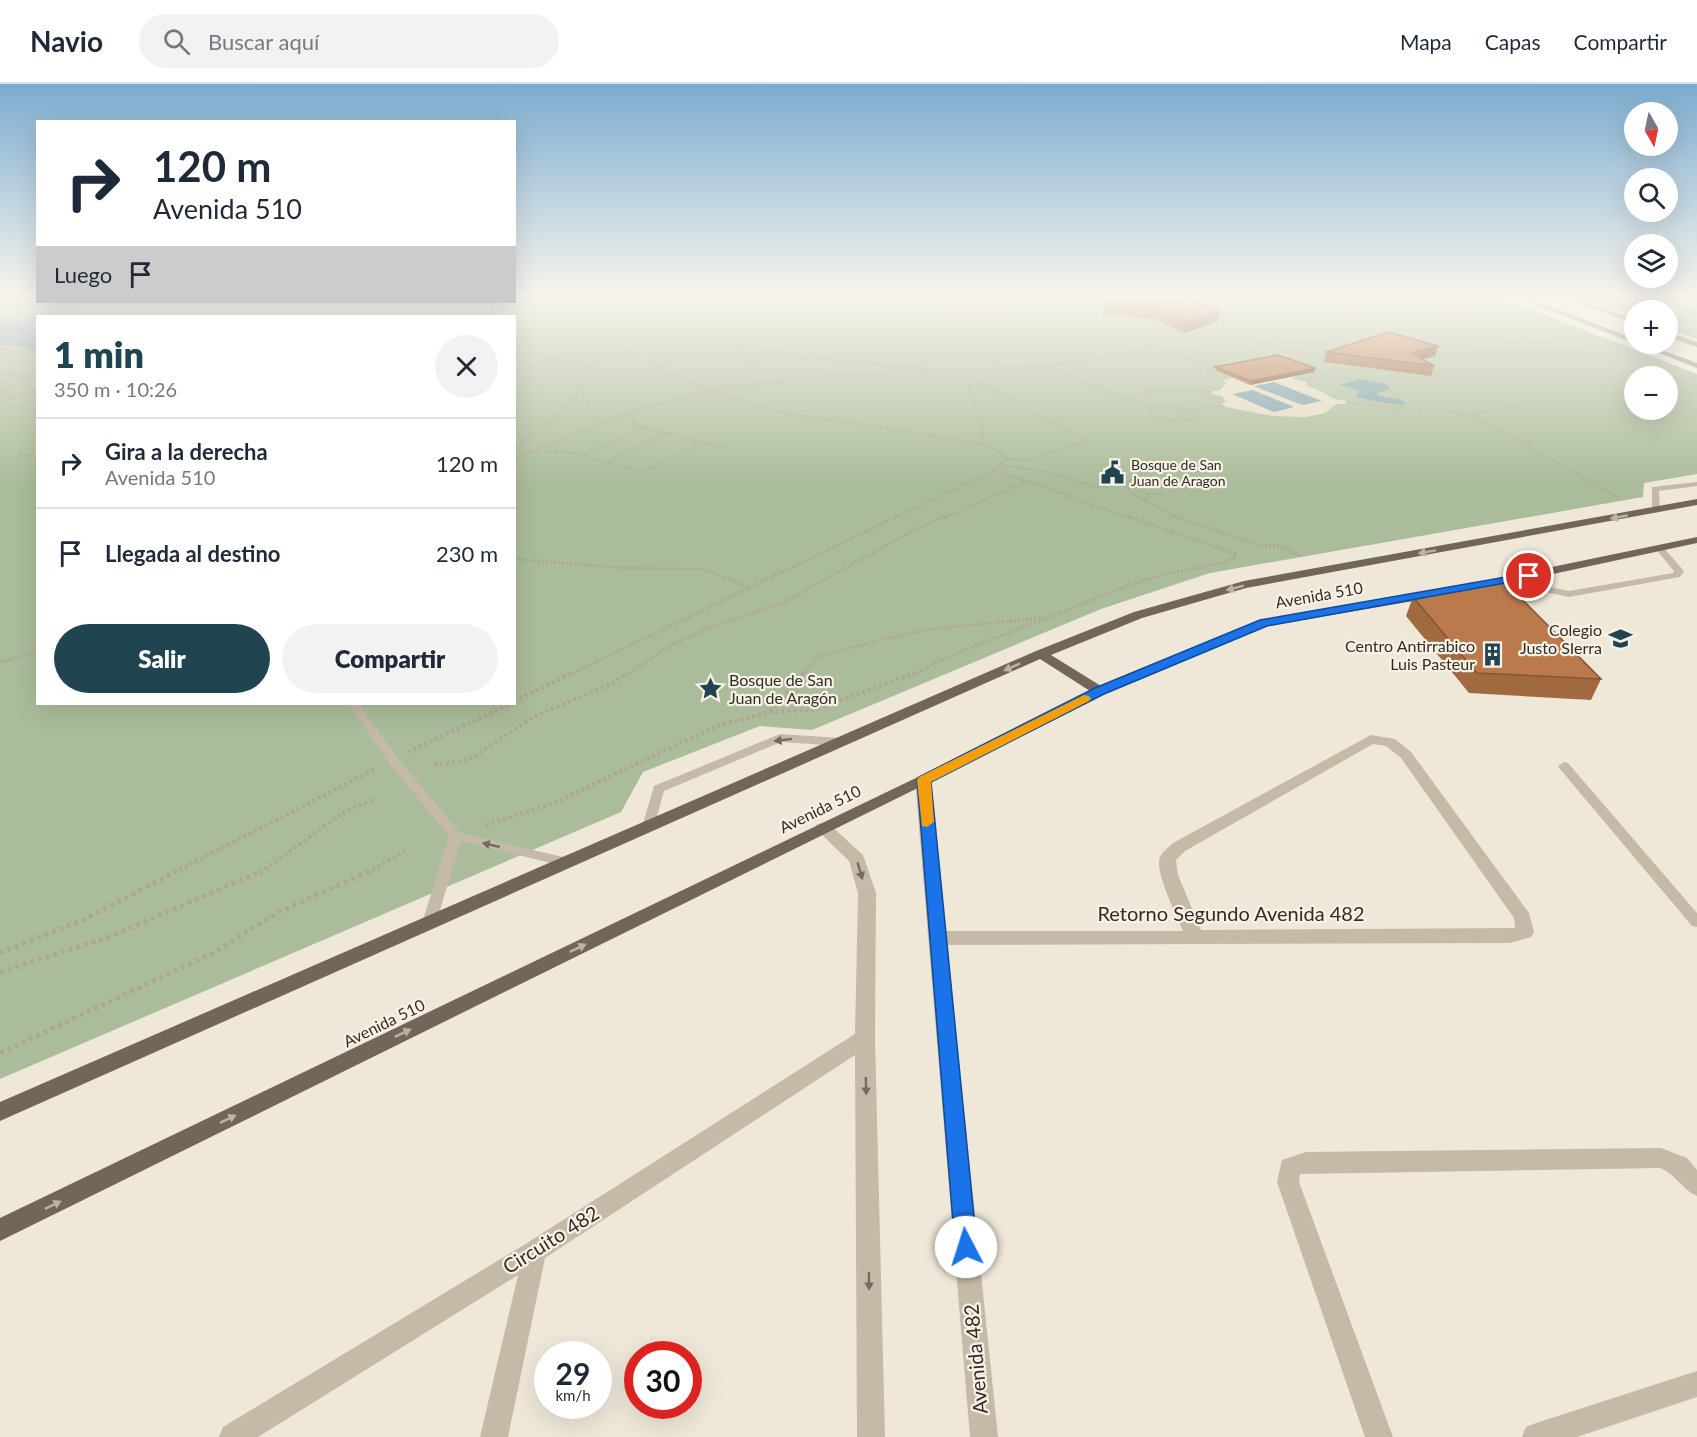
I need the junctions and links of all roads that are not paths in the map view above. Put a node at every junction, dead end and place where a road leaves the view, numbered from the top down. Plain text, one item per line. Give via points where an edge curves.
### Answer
1 (1674, 357) edge
2 (1697, 366) edge
3 (1697, 484) edge
4 (1697, 502) edge
5 (1656, 510) junction
6 (1697, 540) edge
7 (1659, 548) junction
8 (1508, 581) junction
9 (1473, 587) edge
10 (1450, 591) edge
11 (1041, 654) junction
12 (1100, 691) junction
13 (355, 705) edge
14 (841, 742) junction
15 (1564, 766) dead end
16 (924, 780) junction
17 (648, 827) junction
18 (823, 828) junction
19 (456, 836) junction
20 (567, 862) junction
21 (1697, 922) edge
22 (429, 923) junction
23 (1195, 937) junction
24 (937, 938) junction
25 (865, 1038) junction
26 (0, 1112) edge
27 (1697, 1186) edge
28 (0, 1230) edge
29 (535, 1251) junction
30 (1697, 1384) edge
31 (233, 1437) edge
32 (494, 1437) edge
33 (871, 1437) edge
34 (984, 1437) edge
35 (1379, 1437) edge
36 (1536, 1437) edge

1 - 2 main road
3 - 5 lane via 1655,489
4 - 5 main road, Avenida 510
5 -> 11 main road, Avenida 510 via 1244,585 1138,615
6 - 7 main road
7 - 8 main road
7 - 8 lane via 1677,566 1677,575 1569,594
8 - 9 main road
10 - 12 main road, Avenida 510 via 1264,623
11 - 12 main road
11 -> 14 main road, Avenida 510
12 - 16 main road, Avenida 510
13 - 19 lane via 393,760
14 - 17 main road, Avenida 510
14 -> 17 lane via 780,738 658,789
15 - 21 lane
16 - 18 main road, Avenida 510
16 - 24 street, Avenida 482
17 - 20 main road, Avenida 510
18 -> 25 street via 857,859 867,893
28 -> 18 main road, Avenida 510
20 -> 19 lane
19 - 22 lane
20 - 22 main road, Avenida 510
22 - 26 main road, Avenida 510
23 - 23 street, Retorno Segundo Avenida 482 via 1510,936 1525,932 1523,917 1406,755 1390,742 1371,738 1179,847 1167,859 1169,875
23 - 24 street, Retorno Segundo Avenida 482
24 - 34 street, Avenida 482
25 - 29 street, Circuito 482
25 -> 33 street
27 - 35 street via 1679,1165 1661,1158 1306,1162 1290,1167 1288,1182
29 - 31 street, Circuito 482
29 - 32 street
30 - 36 street

